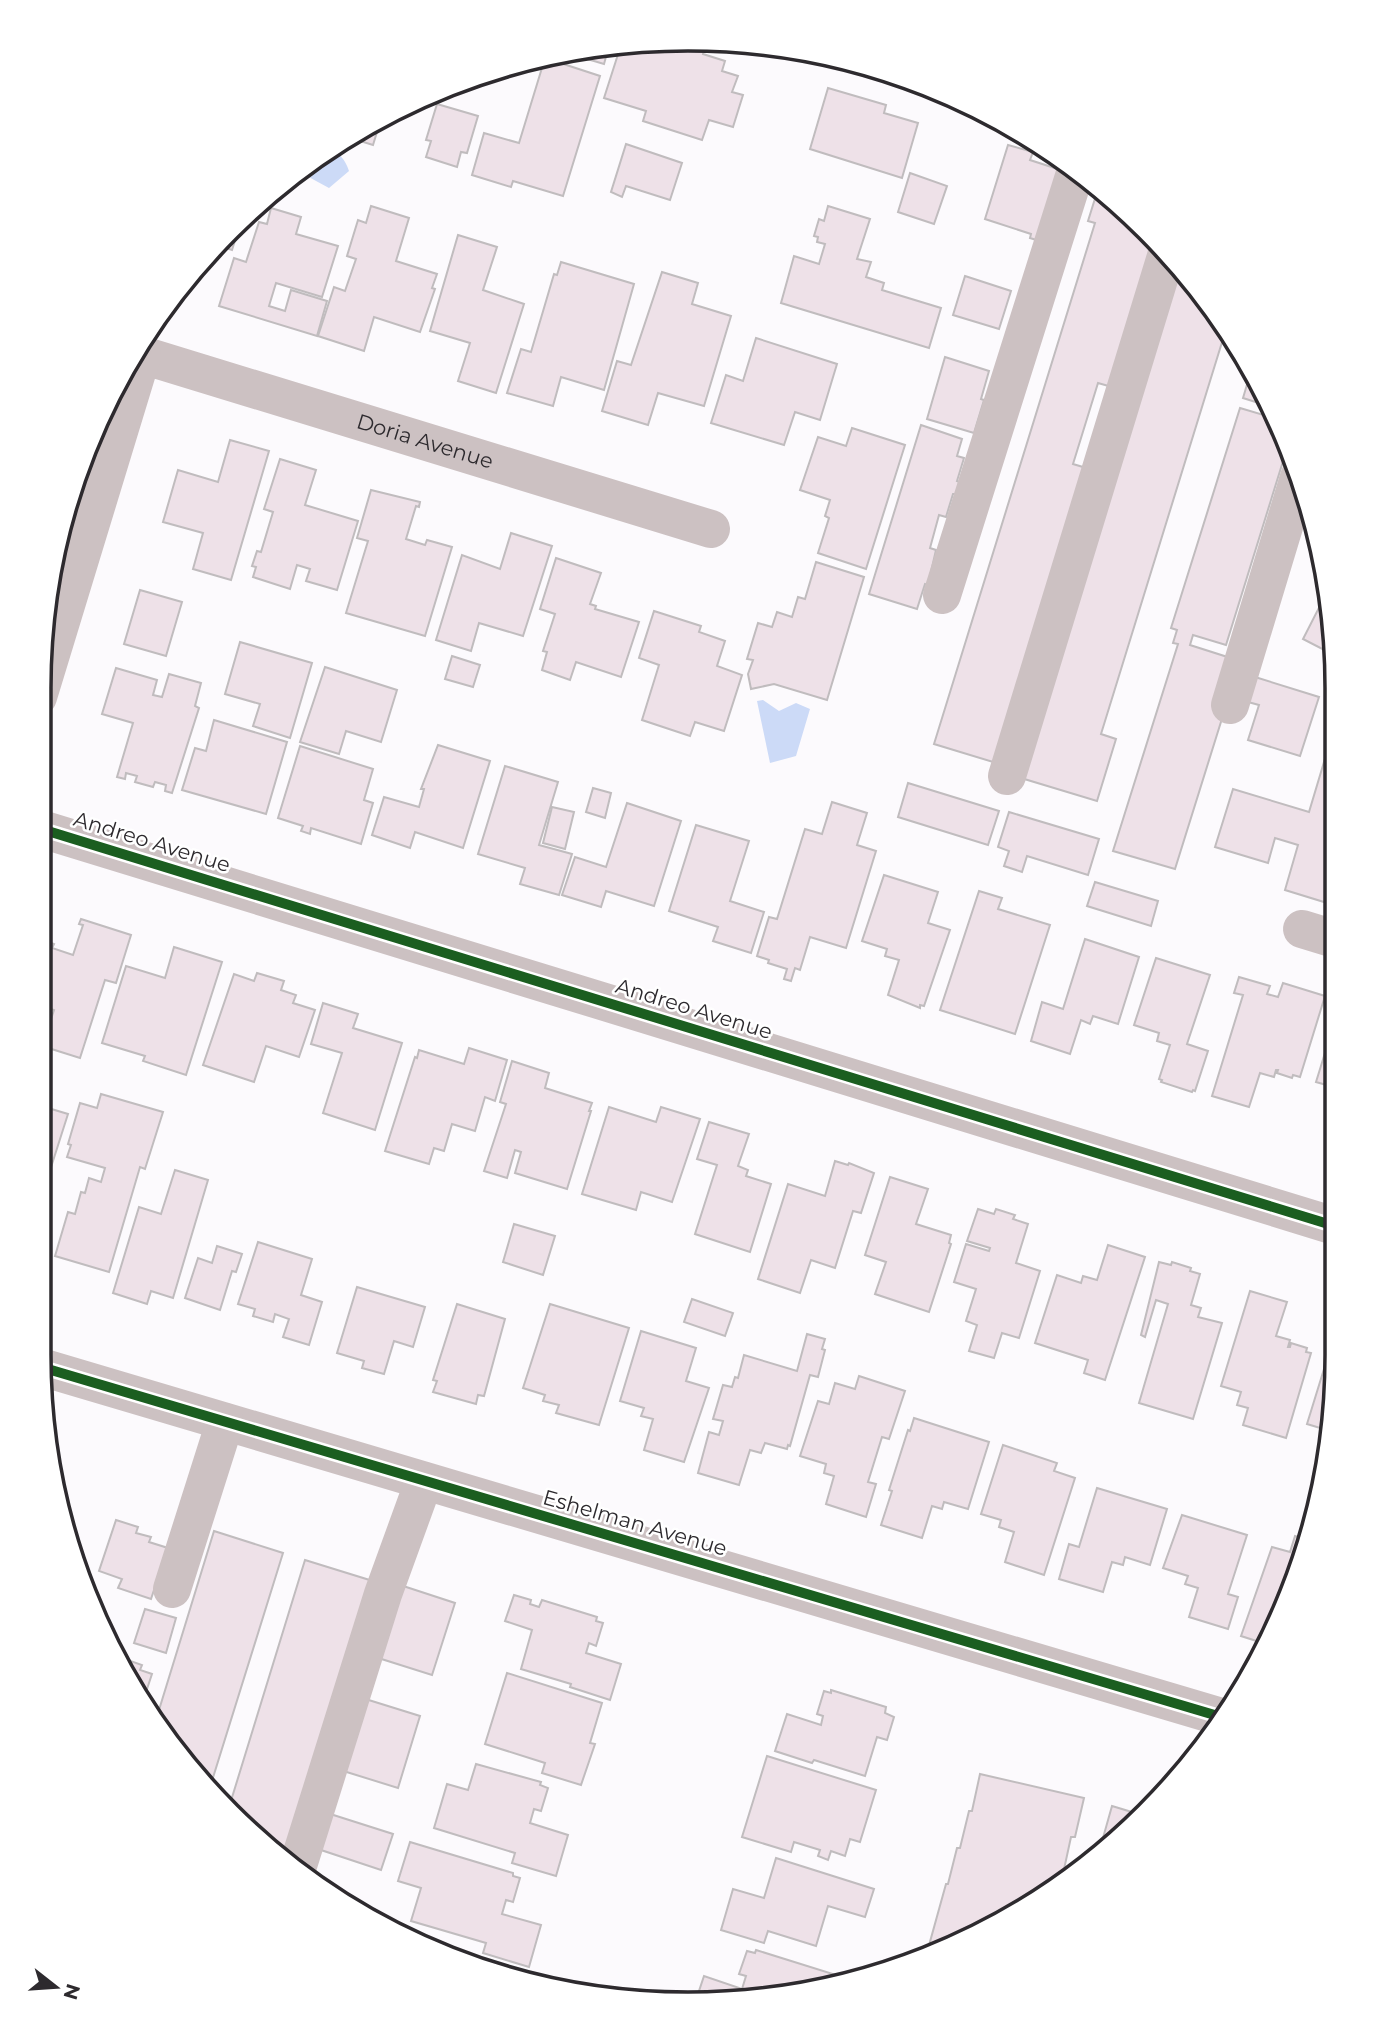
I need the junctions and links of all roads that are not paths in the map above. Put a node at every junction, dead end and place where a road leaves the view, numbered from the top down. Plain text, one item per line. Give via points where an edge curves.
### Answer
1 (1073, 180) edge
2 (1164, 264) edge
3 (144, 356) edge
4 (136, 370) edge
5 (1294, 493) edge
6 (711, 529) dead end
7 (942, 595) dead end
8 (52, 649) edge
9 (1230, 705) dead end
10 (1007, 776) dead end
11 (51, 832) edge
12 (1325, 1223) edge
13 (51, 1370) edge
14 (225, 1422) junction
15 (424, 1481) junction
16 (172, 1589) dead end
17 (1214, 1715) edge
18 (300, 1861) edge

1 - 7 street
2 - 10 street
3 - 6 street, Doria Avenue
4 - 8 street
5 - 9 street
11 - 12 street, Andreo Avenue
13 - 14 street, Eshelman Avenue
14 - 15 street, Eshelman Avenue
14 - 16 street
15 - 17 street, Eshelman Avenue
15 - 18 street via 383,1594

